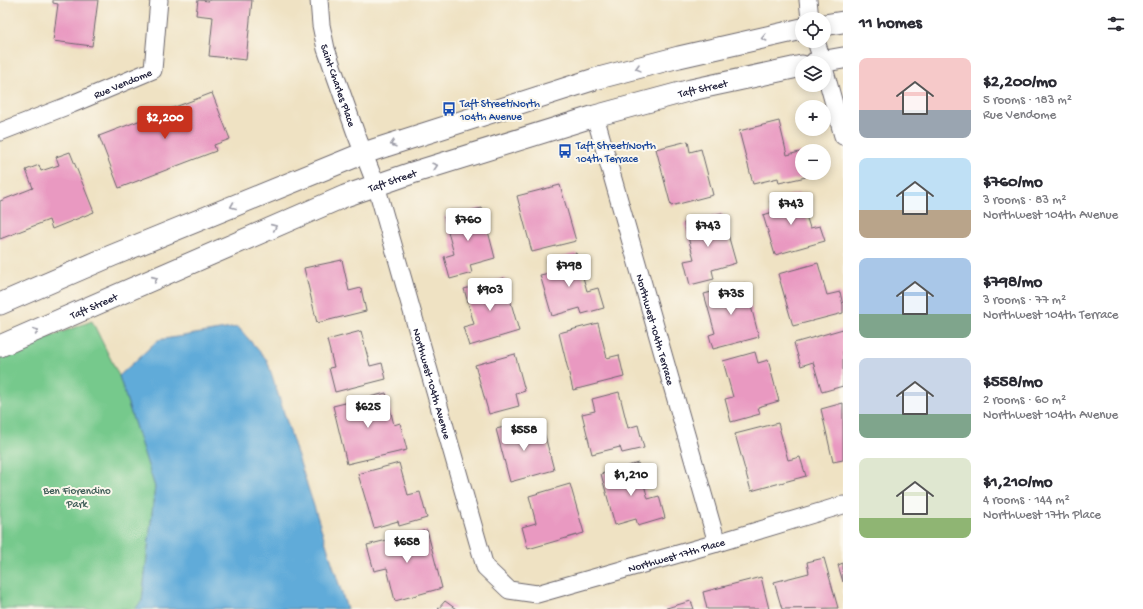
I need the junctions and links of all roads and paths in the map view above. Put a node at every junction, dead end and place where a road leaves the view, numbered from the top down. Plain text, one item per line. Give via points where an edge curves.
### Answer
1 (159, 0) edge
2 (320, 0) edge
3 (808, 0) edge
4 (809, 12) edge
5 (843, 22) edge
6 (831, 24) edge
7 (795, 31) edge
8 (843, 58) edge
9 (831, 61) edge
10 (795, 68) edge
11 (830, 92) edge
12 (595, 116) junction
13 (0, 132) edge
14 (843, 136) edge
15 (370, 169) junction
16 (0, 304) edge
17 (0, 346) edge
18 (843, 505) edge
19 (717, 543) junction
20 (508, 590) joint

1 - 13 street, Rue Vendome via 153,70
2 - 15 street, Saint Charles Place via 321,25 326,49
3 - 4 street
5 - 6 street
7 -> 15 street, Taft Street via 595,79
8 - 9 street
10 - 12 street, Taft Street via 691,90
11 - 14 street
15 -> 12 street, Taft Street
12 - 19 street, Northwest 104th Terrace
15 -> 16 street, Taft Street via 111,256
17 -> 15 street, Taft Street via 345,196
15 - 20 street, Northwest 104th Avenue via 484,567
18 - 19 street, Northwest 17th Place
19 - 20 street, Northwest 17th Place via 537,594

